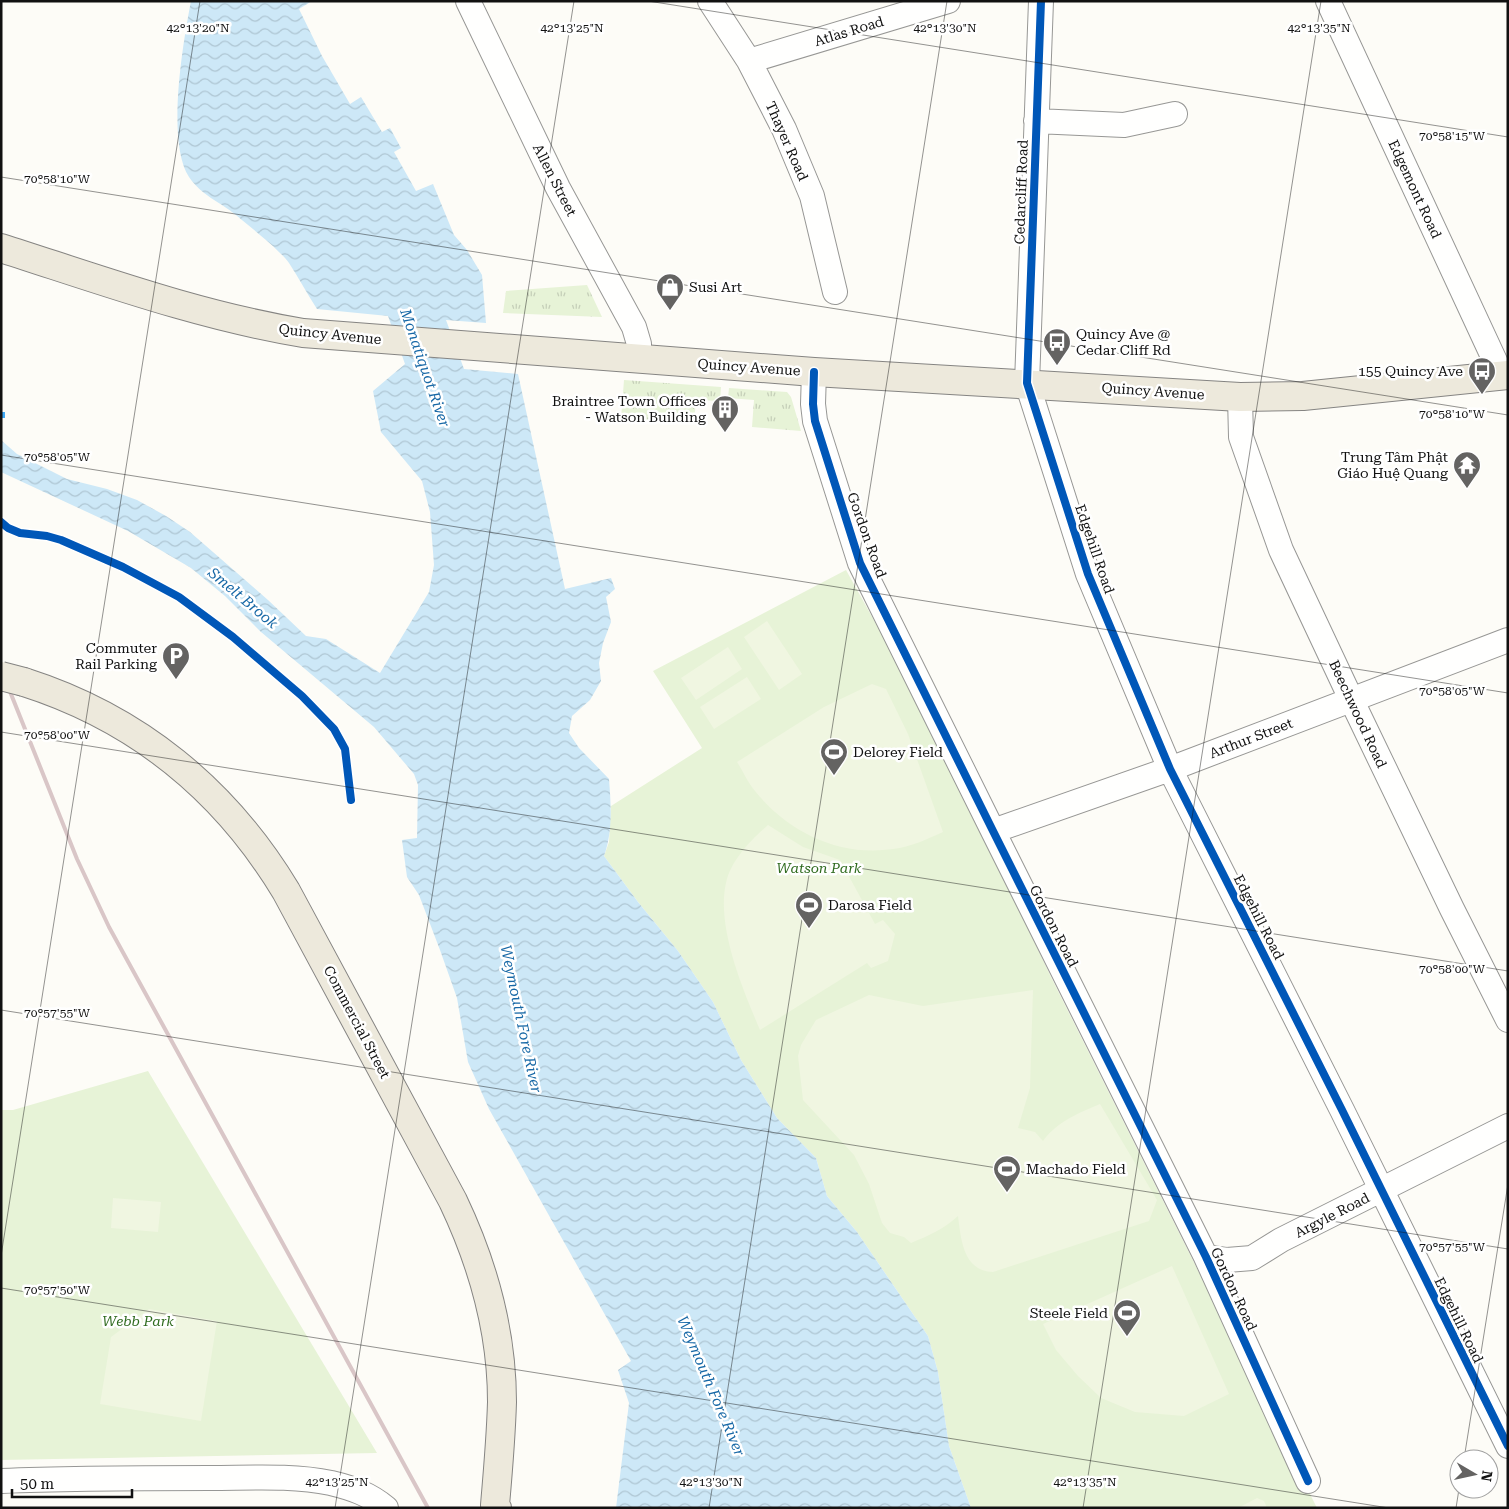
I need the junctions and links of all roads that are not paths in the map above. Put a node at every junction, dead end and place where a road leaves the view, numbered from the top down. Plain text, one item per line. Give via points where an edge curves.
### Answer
1 (468, 1) edge
2 (710, 1) edge
3 (948, 1) edge
4 (1041, 1) edge
5 (1328, 1) edge
6 (749, 61) junction
7 (1175, 114) dead end
8 (1036, 122) junction
9 (1, 248) edge
10 (835, 292) dead end
11 (638, 358) junction
12 (814, 372) junction
13 (1505, 376) edge
14 (1027, 383) junction
15 (1240, 397) junction
16 (1508, 640) edge
17 (13, 679) edge
18 (1351, 699) junction
19 (1170, 769) junction
20 (992, 832) junction
21 (1508, 1020) edge
22 (1508, 1126) edge
23 (1381, 1190) junction
24 (1206, 1256) junction
25 (1508, 1446) edge
26 (1, 1481) edge
27 (1308, 1481) dead end
28 (495, 1507) edge
29 (386, 1508) edge

1 - 11 street, Allen Street via 558,188 634,327 639,344
2 - 6 street, Thayer Road
3 - 6 street, Atlas Road
4 - 8 street, Cedarcliff Road
5 - 13 street, Edgemont Road
6 - 10 street, Thayer Road via 784,129 812,196
7 - 8 street via 1124,125
8 - 14 street, Cedarcliff Road
9 - 11 main road, Quincy Avenue via 182,306 304,333
11 - 12 main road, Quincy Avenue
12 - 14 main road, Quincy Avenue
12 - 20 street, Gordon Road via 812,397 815,421 860,563
13 - 15 main road, Quincy Avenue via 1304,396
14 - 15 main road, Quincy Avenue
14 - 19 street, Edgehill Road via 1088,574
15 - 18 street, Beechwood Road via 1240,437 1281,550
16 - 18 street, Arthur Street
17 - 28 main road, Commercial Street via 66,697 105,716 180,766 218,799 267,859 286,891 453,1201 475,1252 495,1328 500,1366 501,1423
18 - 19 street, Arthur Street
18 - 21 street, Beechwood Road
19 - 20 street, Arthur Street
19 - 23 street, Edgehill Road
20 - 24 street, Gordon Road
22 - 23 street, Argyle Road
23 - 24 street, Argyle Road via 1252,1258 1227,1260
23 - 25 street, Edgehill Road
24 - 27 street, Gordon Road
26 - 29 street via 302,1479 358,1491

